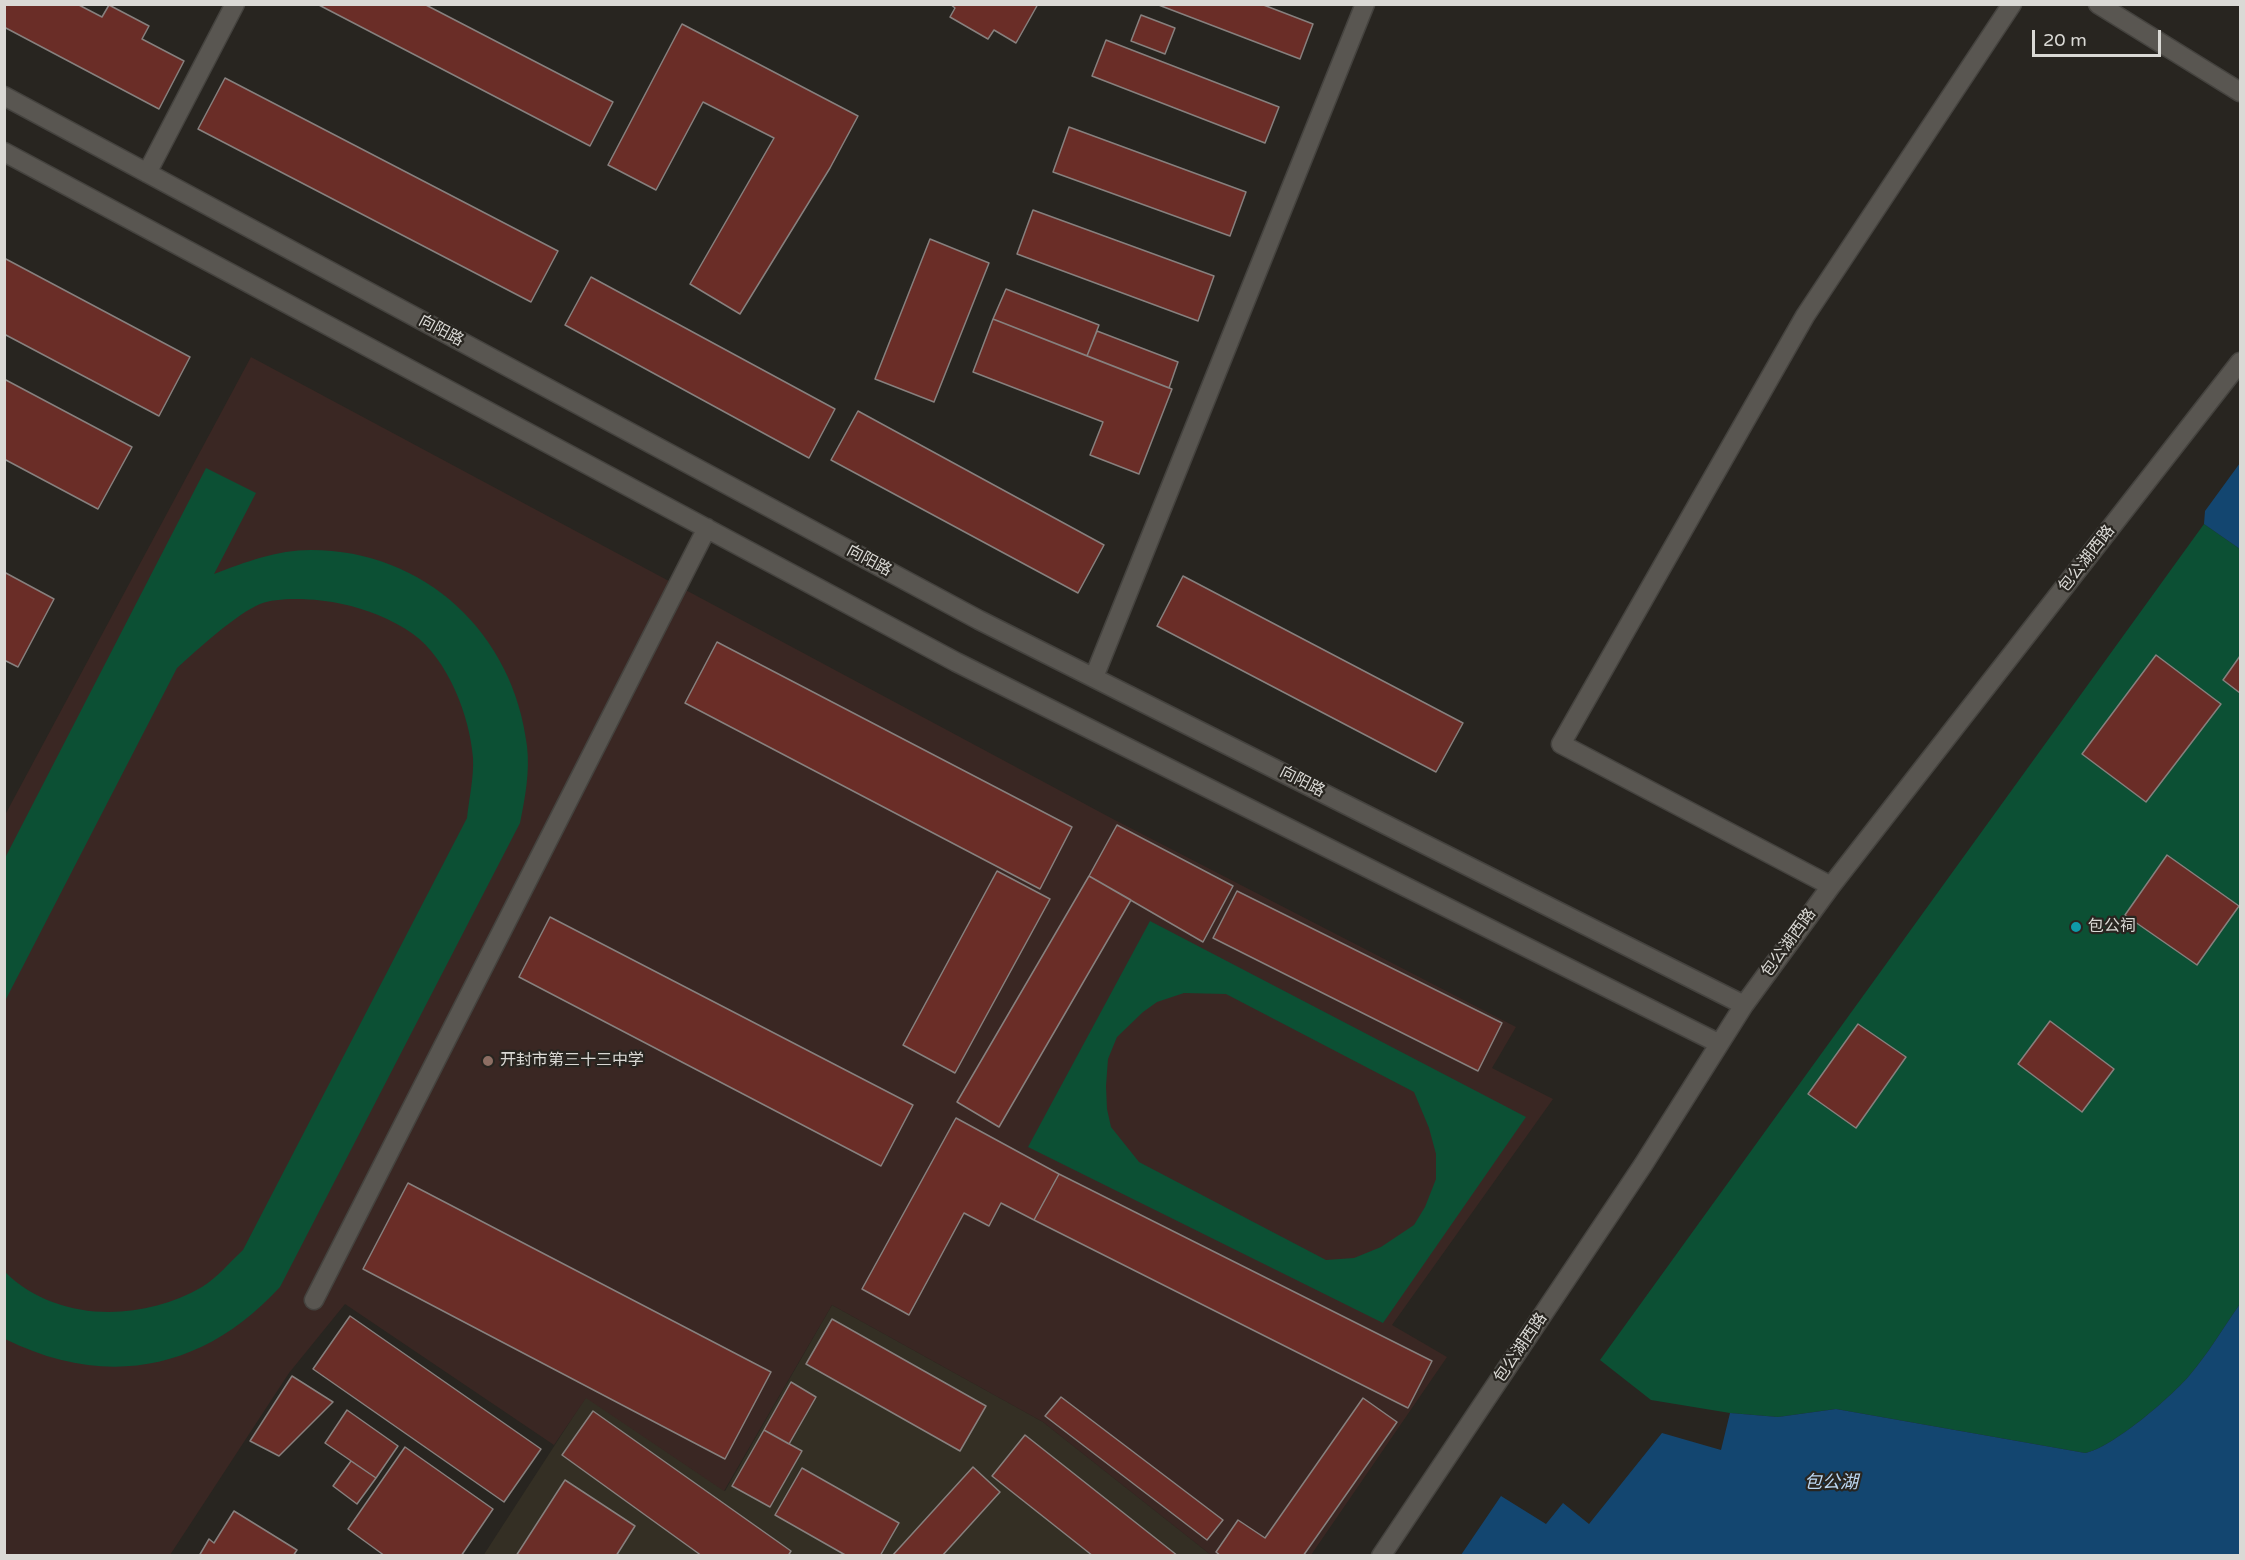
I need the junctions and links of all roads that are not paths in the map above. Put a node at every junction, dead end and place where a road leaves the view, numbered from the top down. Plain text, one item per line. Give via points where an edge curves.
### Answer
1 (235, 4) edge
2 (1365, 4) edge
3 (2012, 4) edge
4 (2098, 4) edge
5 (2241, 93) edge
6 (4, 96) edge
7 (4, 152) edge
8 (147, 173) junction
9 (2241, 362) edge
10 (707, 528) junction
11 (1094, 677) junction
12 (1831, 886) junction
13 (1744, 1005) junction
14 (1718, 1043) junction
15 (314, 1300) dead end
16 (1381, 1556) edge

1 - 8 street
2 - 11 street
3 - 12 street via 1805,316 1561,744
4 - 5 street
6 - 8 street, 向阳路
7 - 10 street
8 - 11 street, 向阳路 via 968,614
9 - 12 street, 包公湖西路
10 - 14 street via 956,662
10 - 15 street
11 - 13 street, 向阳路
12 - 13 street, 包公湖西路
13 - 14 street, 包公湖西路
14 - 16 street, 包公湖西路 via 1643,1165

